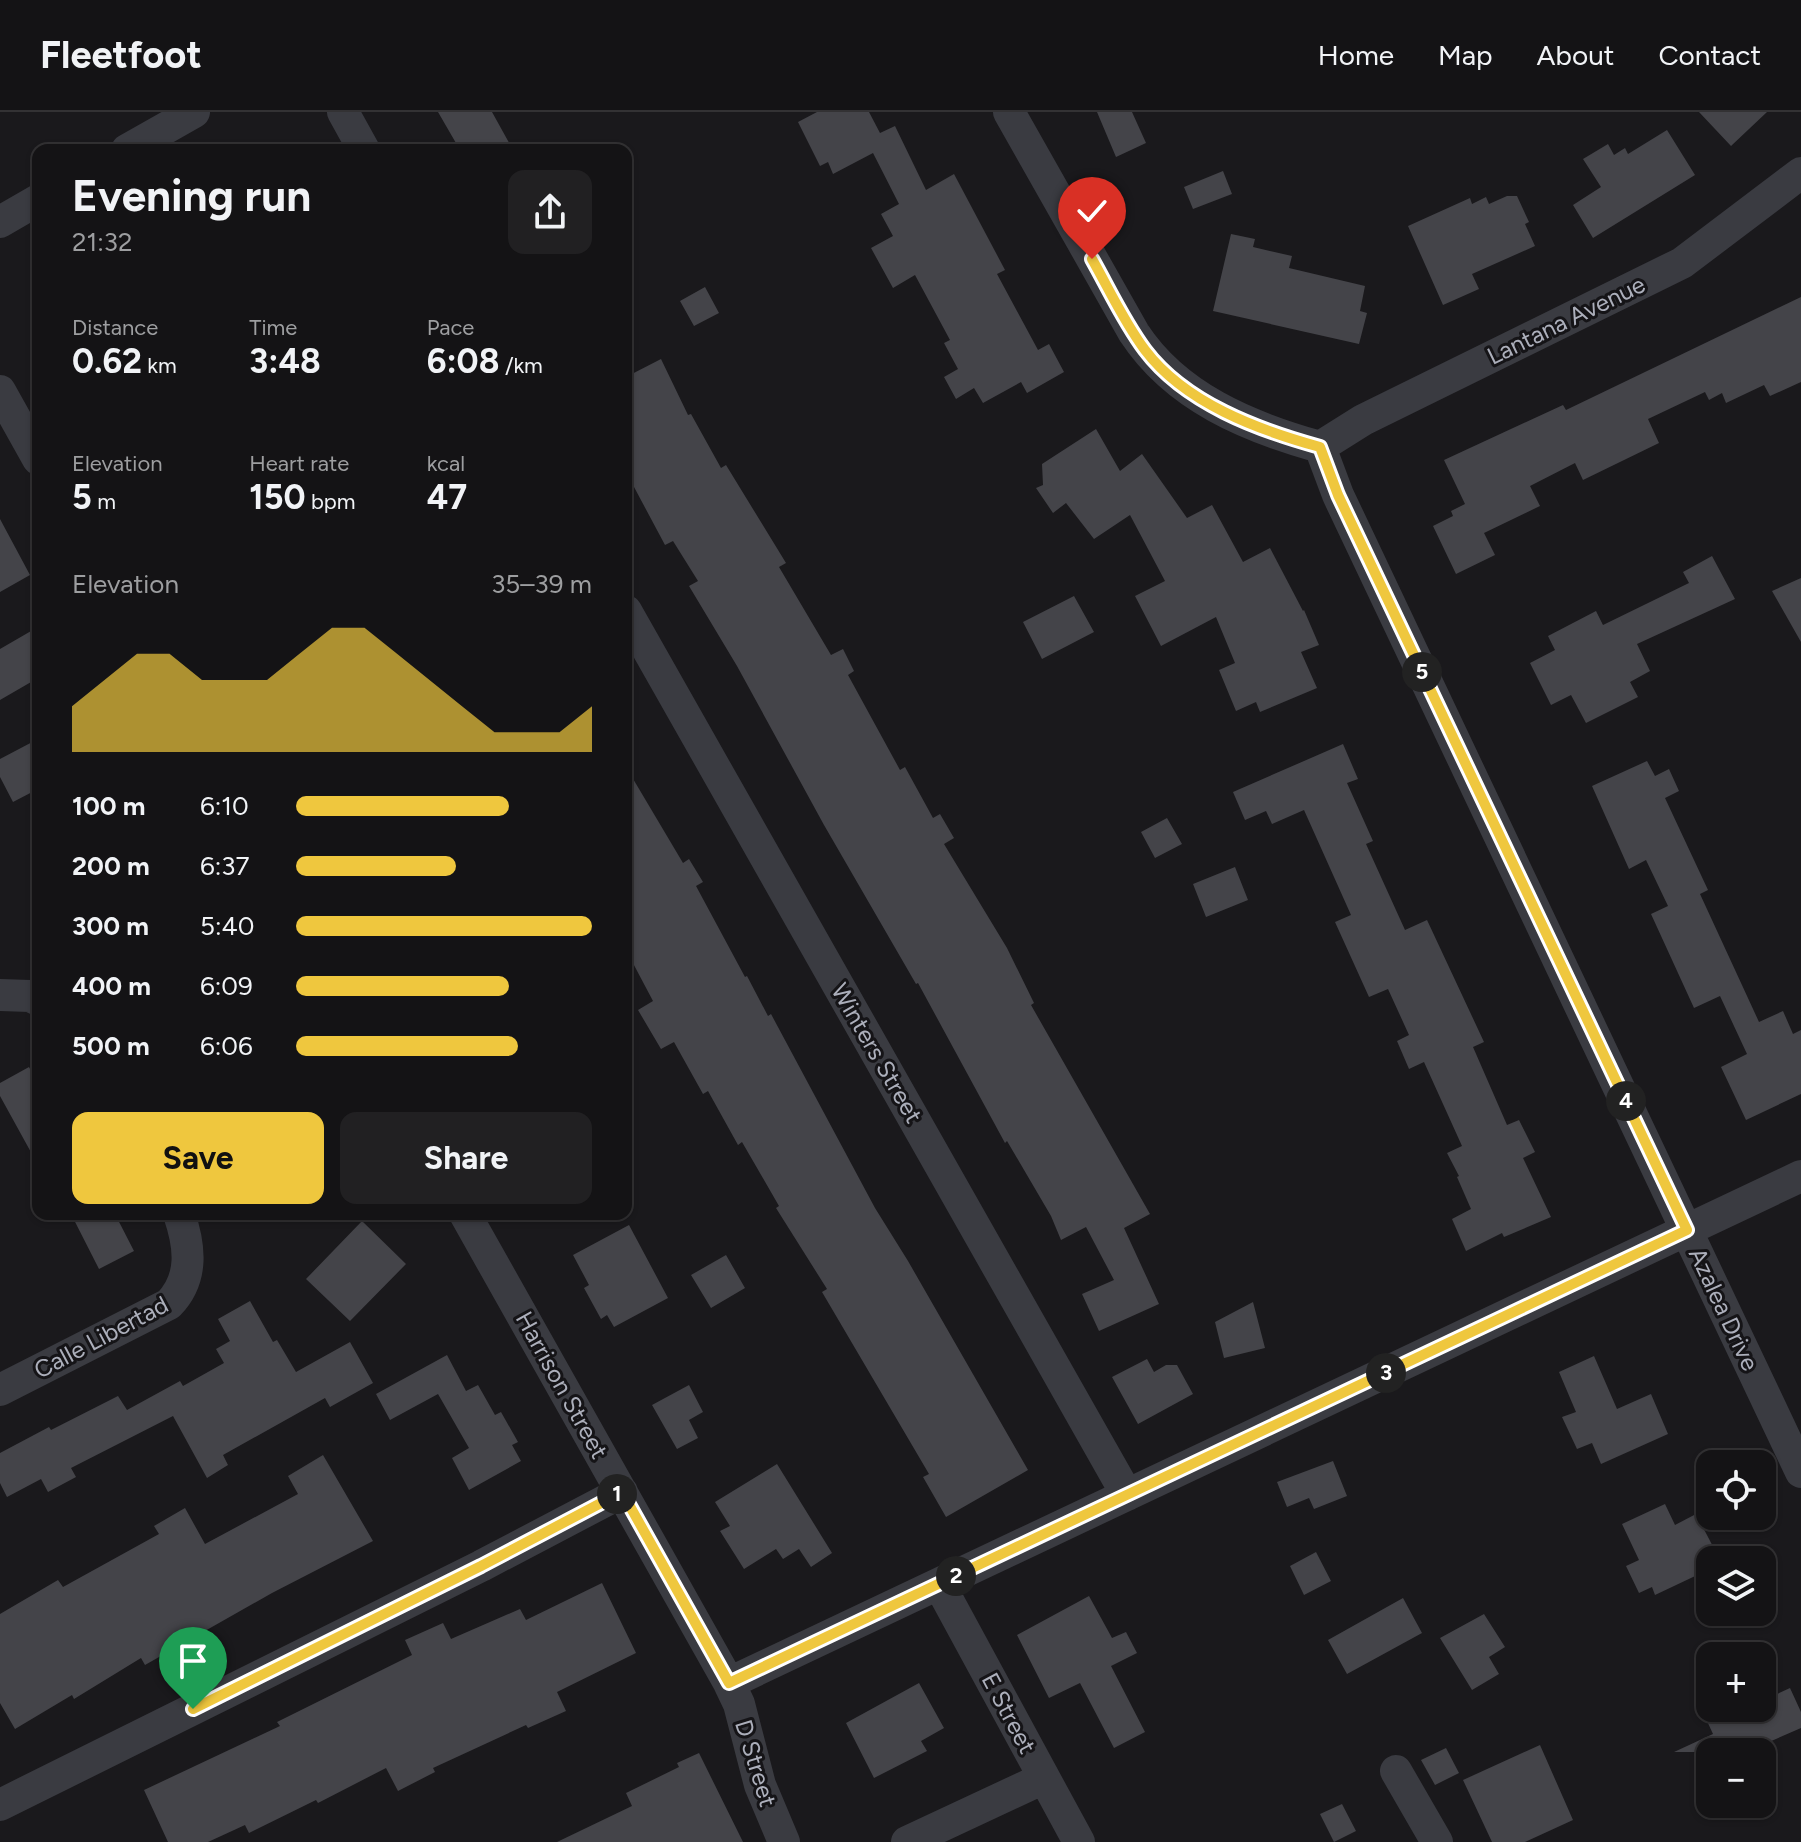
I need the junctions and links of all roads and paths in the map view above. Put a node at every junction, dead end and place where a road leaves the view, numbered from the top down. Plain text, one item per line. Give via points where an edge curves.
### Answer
1 (194, 112) edge
2 (343, 112) edge
3 (1009, 112) edge
4 (138, 144) edge
5 (361, 144) edge
6 (1801, 173) edge
7 (32, 203) edge
8 (0, 222) edge
9 (0, 391) edge
10 (1320, 447) junction
11 (32, 448) edge
12 (632, 622) edge
13 (0, 995) edge
14 (32, 997) edge
15 (1801, 1176) edge
16 (181, 1220) edge
17 (468, 1220) edge
18 (1687, 1230) junction
19 (0, 1390) edge
20 (1801, 1472) edge
21 (622, 1492) junction
22 (1127, 1495) junction
23 (939, 1584) junction
24 (729, 1683) junction
25 (1396, 1771) dead end
26 (1044, 1778) junction
27 (0, 1805) edge
28 (784, 1842) edge
29 (907, 1842) edge
30 (1079, 1842) edge
31 (1437, 1842) edge

1 - 4 street
2 - 5 street
3 - 10 street via 1134,333 1159,366 1216,407
6 - 10 street, Lantana Avenue via 1682,263 1363,420
7 - 8 street
9 - 11 street
10 - 18 street, Azalea Drive via 1338,495
12 - 22 street, Winters Street
13 - 14 street
15 - 18 street
16 - 19 street, Calle Libertad via 187,1271 178,1294 158,1311
17 - 21 street, Harrison Street
18 - 20 street, Azalea Drive
18 - 22 street
21 - 24 street, Harrison Street
21 - 27 street
22 - 23 street
23 - 24 street
23 - 26 street, E Street
24 - 28 street, D Street via 760,1785
25 - 31 street
26 - 29 street
26 - 30 street, E Street

